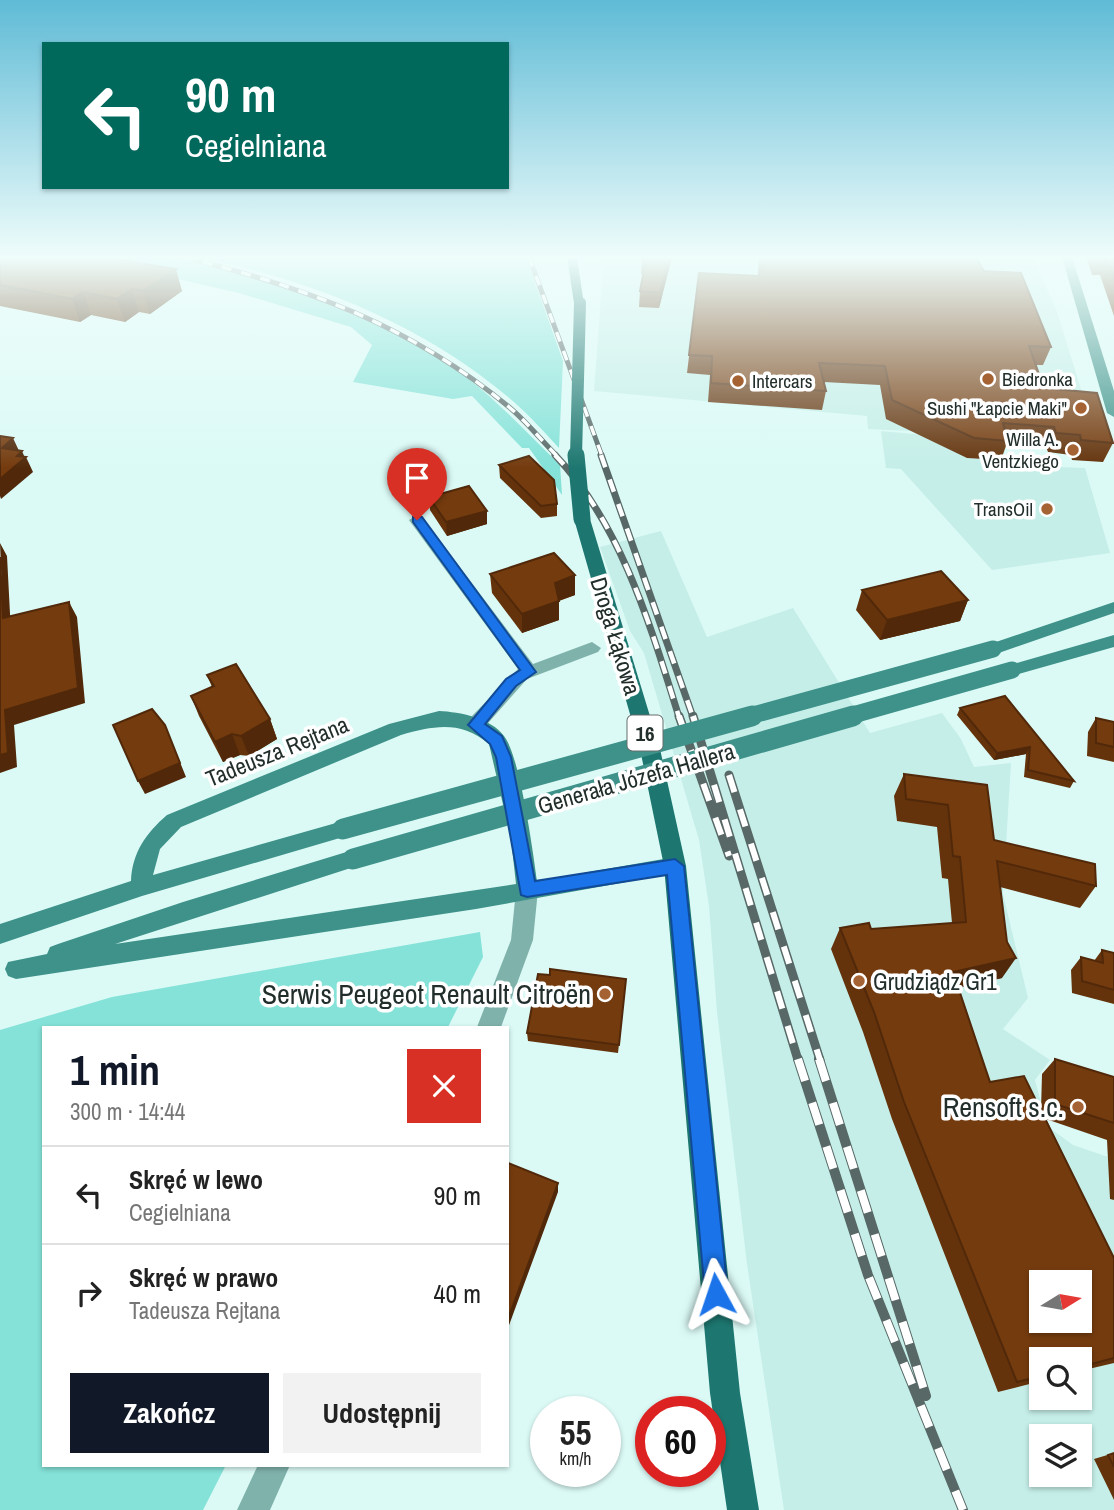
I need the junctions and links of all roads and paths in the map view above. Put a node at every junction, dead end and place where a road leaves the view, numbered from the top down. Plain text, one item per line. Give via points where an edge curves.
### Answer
1 (579, 327) edge
2 (1088, 327) edge
3 (1113, 409) edge
4 (417, 520) dead end
5 (1114, 607) edge
6 (1111, 644) edge
7 (592, 648) dead end
8 (529, 672) junction
9 (475, 725) junction
10 (675, 866) junction
11 (142, 887) junction
12 (527, 890) junction
13 (0, 934) edge
14 (8, 972) edge
15 (489, 1026) edge
16 (273, 1467) edge
17 (253, 1510) edge
18 (743, 1510) edge

1 - 10 main road, Droga Łąkowa / 16, bridge via 575,471 582,519 650,749
2 - 3 main road
4 - 8 street
5 - 11 main road, Generała Józefa Hallera, bridge via 993,649
6 - 14 main road, Generała Józefa Hallera, bridge via 353,859
7 - 8 street
8 - 9 street via 511,683
9 - 11 main road, Tadeusza Rejtana via 439,718 416,722 174,821 141,864
9 - 12 main road via 497,740 503,757
10 - 12 main road
10 - 18 main road, Droga Łąkowa / 16 via 725,1393
11 - 13 main road, Generała Józefa Hallera
12 - 14 main road
12 - 15 street via 522,940
16 - 17 street

